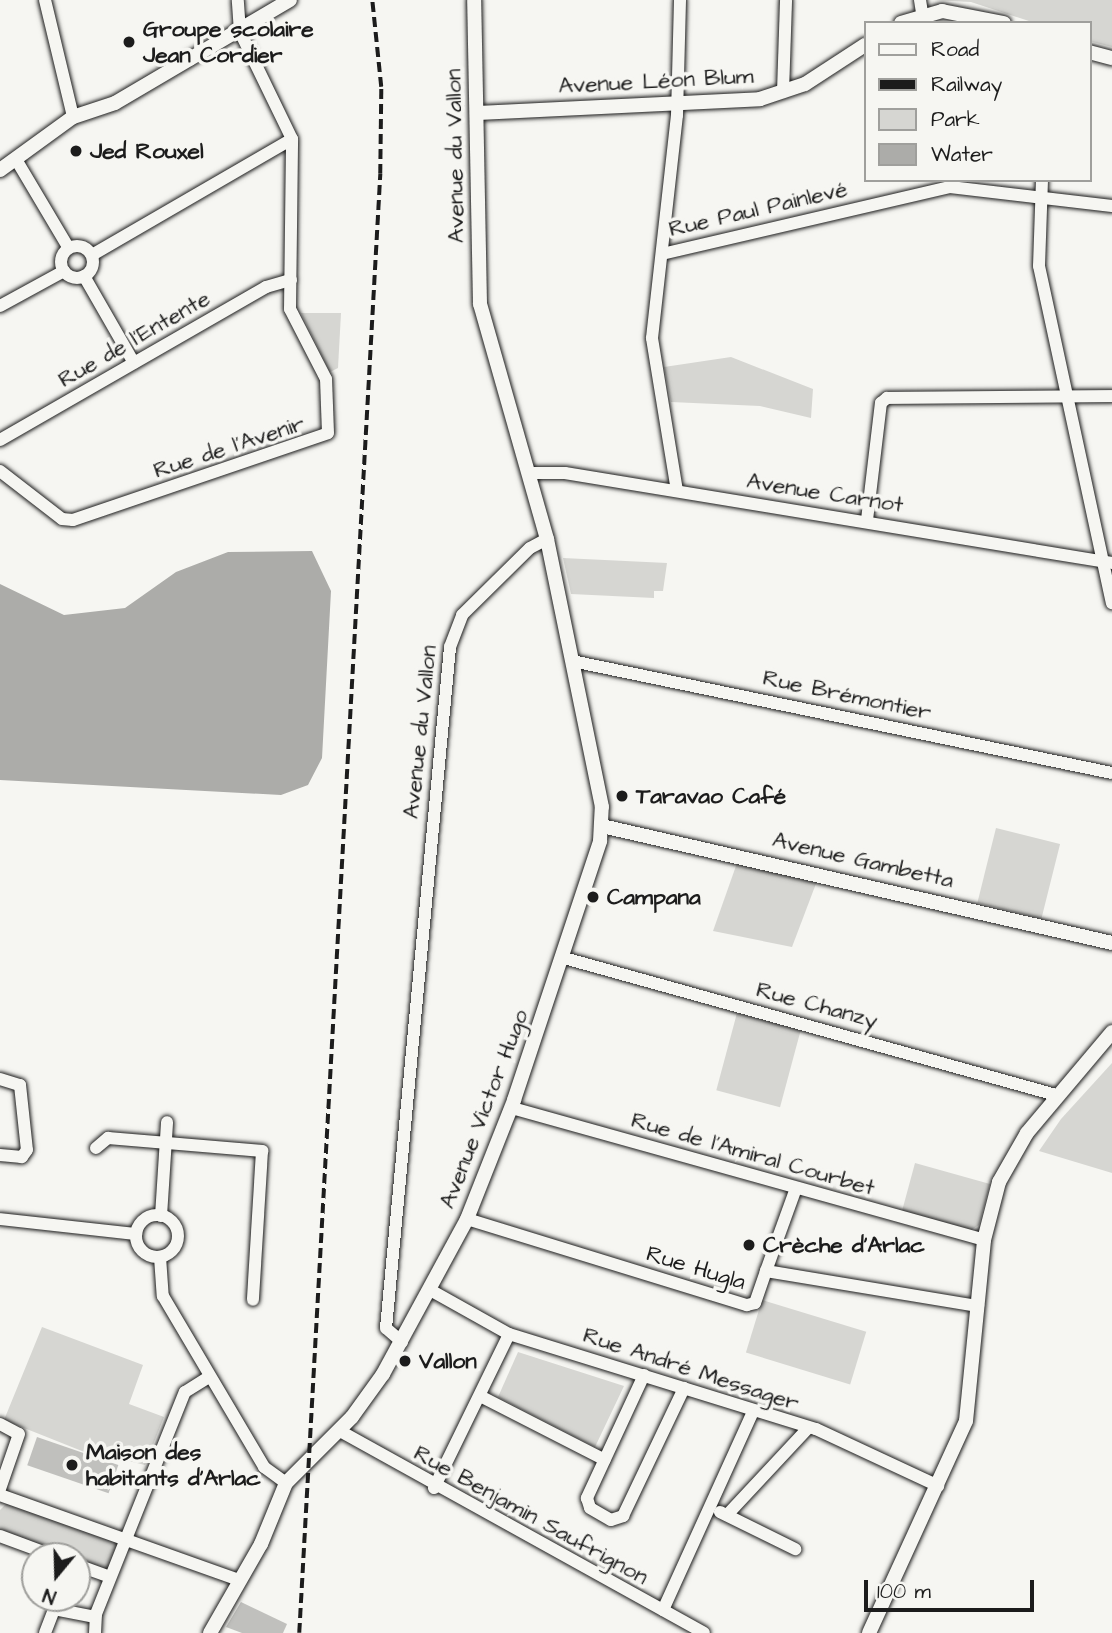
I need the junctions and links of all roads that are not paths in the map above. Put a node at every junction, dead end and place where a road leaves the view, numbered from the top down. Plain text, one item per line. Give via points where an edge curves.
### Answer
1 (45, 0) edge
2 (238, 0) edge
3 (290, 0) edge
4 (474, 0) edge
5 (680, 0) edge
6 (786, 0) edge
7 (921, 6) edge
8 (903, 21) edge
9 (997, 21) edge
10 (240, 32) junction
11 (864, 46) edge
12 (1091, 53) edge
13 (1112, 58) edge
14 (783, 92) junction
15 (677, 104) junction
16 (478, 113) junction
17 (73, 117) junction
18 (292, 139) junction
19 (17, 161) junction
20 (0, 170) edge
21 (1042, 182) edge
22 (1042, 198) junction
23 (1112, 206) edge
24 (68, 247) junction
25 (662, 254) junction
26 (92, 256) junction
27 (64, 271) junction
28 (84, 276) junction
29 (291, 280) junction
30 (0, 306) edge
31 (134, 363) junction
32 (1068, 396) junction
33 (1112, 396) edge
34 (0, 440) edge
35 (0, 471) edge
36 (531, 473) junction
37 (677, 491) junction
38 (867, 520) junction
39 (547, 539) junction
40 (1108, 562) edge
41 (1112, 603) edge
42 (572, 661) junction
43 (1112, 773) edge
44 (602, 826) junction
45 (1112, 943) edge
46 (564, 958) junction
47 (1112, 1032) edge
48 (0, 1079) edge
49 (1056, 1095) junction
50 (512, 1108) junction
51 (167, 1122) dead end
52 (166, 1142) junction
53 (96, 1148) dead end
54 (0, 1155) edge
55 (796, 1188) junction
56 (161, 1216) junction
57 (0, 1219) edge
58 (467, 1219) junction
59 (136, 1234) junction
60 (984, 1240) junction
61 (160, 1257) junction
62 (766, 1271) junction
63 (432, 1291) junction
64 (254, 1300) dead end
65 (978, 1306) junction
66 (509, 1334) junction
67 (402, 1342) junction
68 (645, 1375) junction
69 (209, 1377) junction
70 (684, 1388) junction
71 (480, 1395) junction
72 (753, 1412) junction
73 (0, 1424) edge
74 (808, 1428) junction
75 (340, 1431) junction
76 (605, 1460) junction
77 (286, 1483) junction
78 (939, 1486) junction
79 (434, 1488) junction
80 (0, 1489) edge
81 (0, 1495) edge
82 (712, 1508) junction
83 (727, 1515) junction
84 (0, 1536) edge
85 (127, 1540) junction
86 (21, 1544) edge
87 (795, 1549) dead end
88 (91, 1570) edge
89 (110, 1577) junction
90 (239, 1580) junction
91 (663, 1611) junction
92 (94, 1618) junction
93 (46, 1633) edge
94 (94, 1633) edge
95 (210, 1633) edge
96 (704, 1633) edge
97 (869, 1633) edge

1 - 17 street
2 - 10 street
3 - 10 street
4 - 16 street, Avenue du Vallon
5 - 15 street
6 - 14 street
7 - 8 street
7 - 9 street
10 - 17 street via 115,103
10 - 18 street
11 - 14 street, Avenue Léon Blum
12 - 13 street
14 - 15 street, Avenue Léon Blum via 760,99
15 - 16 street, Avenue Léon Blum
15 - 25 street
16 - 36 street, Avenue du Vallon via 480,304
17 - 19 street
18 - 26 street
18 - 29 street
19 - 20 street
19 - 24 street
21 - 22 street
22 - 23 street, Rue Paul Painlevé
22 - 25 street, Rue Paul Painlevé via 950,187
22 - 32 street via 1039,266
24 - 26 street via 84,247
24 - 27 street via 60,261
25 - 37 street via 652,338
26 - 28 street
27 - 28 street
27 - 30 street
28 - 31 street
29 - 31 street, Rue de l'Entente via 266,286
29 - 35 street, Rue de l'Avenir via 290,309 326,379 328,433 318,440 73,520 62,519
31 - 34 street, Rue de l'Entente
32 - 33 street
32 - 38 street via 887,398 881,403
32 - 40 street
36 - 37 street, Avenue Carnot via 565,473
36 - 39 street, Avenue du Vallon
37 - 38 street, Avenue Carnot
38 - 40 street, Avenue Carnot
39 - 42 street, Avenue Victor Hugo
39 - 67 street, Avenue du Vallon via 462,615 450,647 386,1328
40 - 41 street
42 - 43 street, Rue Brémontier
42 - 44 street, Avenue Victor Hugo
44 - 45 street, Avenue Gambetta
44 - 46 street, Avenue Victor Hugo
46 - 49 street, Rue Chanzy
46 - 50 street, Avenue Victor Hugo
47 - 49 street
48 - 54 street via 20,1085 27,1150 22,1157
49 - 60 street via 999,1182
50 - 55 street, Rue de l'Amiral Courbet
50 - 58 street, Avenue Victor Hugo
51 - 52 street
52 - 53 street via 108,1138
52 - 56 street
52 - 64 street via 262,1150
55 - 60 street, Rue de l'Amiral Courbet
55 - 62 street
56 - 59 street via 142,1222
56 - 61 street via 171,1221 178,1237 174,1248
57 - 59 street
58 - 62 street, Rue Hugla via 747,1305 755,1303
58 - 63 street, Avenue Victor Hugo
59 - 61 street via 143,1251
60 - 65 street
61 - 69 street via 163,1296
62 - 65 street, Rue Hugla
63 - 66 street, Rue André Messager
63 - 67 street, Avenue Victor Hugo
65 - 78 street via 971,1403
66 - 68 street, Rue André Messager
66 - 71 street
67 - 75 street, Avenue Victor Hugo
68 - 70 street, Rue André Messager
68 - 76 street
69 - 77 street via 264,1467
69 - 85 street via 185,1392
70 - 72 street, Rue André Messager
70 - 76 street via 618,1520 587,1504
71 - 76 street
71 - 79 street
72 - 74 street, Rue André Messager
72 - 82 street
73 - 80 street via 19,1434
74 - 78 street, Rue André Messager
74 - 83 street
75 - 77 street, Avenue Victor Hugo
75 - 79 street, Rue Benjamin Saufrignon
77 - 90 street, Avenue Victor Hugo
78 - 97 street
79 - 91 street, Rue Benjamin Saufrignon
81 - 85 street
82 - 83 street
82 - 91 street
83 - 87 street
84 - 86 street
85 - 89 street
85 - 90 street
88 - 89 street
89 - 92 street
90 - 95 street, Avenue Victor Hugo
91 - 96 street, Rue Benjamin Saufrignon
92 - 93 street via 54,1609
92 - 94 street

